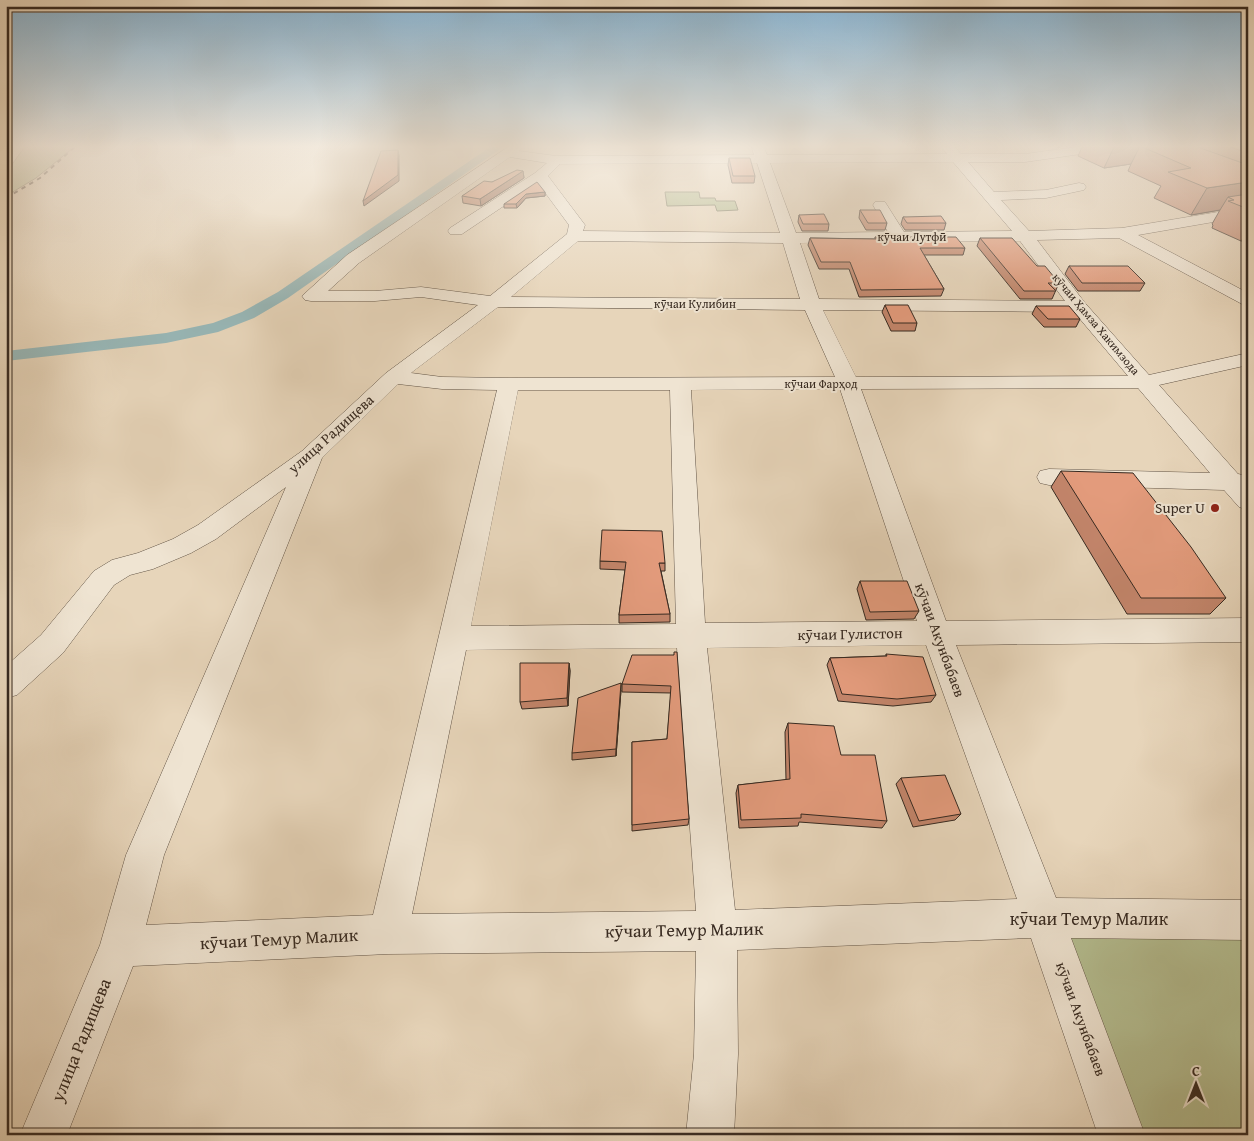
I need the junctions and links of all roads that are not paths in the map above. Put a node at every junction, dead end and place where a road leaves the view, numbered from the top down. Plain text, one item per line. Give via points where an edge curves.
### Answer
1 (441, 198) edge
2 (506, 198) edge
3 (557, 198) edge
4 (776, 198) edge
5 (992, 198) edge
6 (880, 205) dead end
7 (1248, 211) edge
8 (456, 231) dead end
9 (1122, 233) junction
10 (574, 236) junction
11 (1025, 236) junction
12 (899, 237) junction
13 (790, 238) junction
14 (1248, 300) edge
15 (494, 302) junction
16 (811, 304) junction
17 (1079, 307) junction
18 (1248, 359) edge
19 (393, 377) junction
20 (1145, 382) junction
21 (509, 384) junction
22 (680, 384) junction
23 (849, 384) junction
24 (310, 456) junction
25 (1049, 477) dead end
26 (1240, 482) edge
27 (1248, 501) edge
28 (1248, 630) edge
29 (936, 633) junction
30 (691, 637) junction
31 (452, 638) junction
32 (6, 685) edge
33 (1044, 918) junction
34 (1248, 920) edge
35 (717, 931) junction
36 (388, 934) junction
37 (120, 946) junction
38 (43, 1135) edge
39 (710, 1135) edge
40 (1122, 1135) edge

1 - 15 street, кӯчаи Кулибин via 353,259 311,296 421,292
2 - 8 street
3 - 10 street via 577,225
4 - 13 street, кӯчаи Акунбабаев
5 - 11 street, кӯчаи Ҳамза Хакимзода
6 - 12 street
7 - 9 street, кӯчаи Лутфӣ
9 - 11 street, кӯчаи Лутфӣ
9 - 14 street
10 - 13 street, кӯчаи Лутфӣ
10 - 15 street, улица Радищева
11 - 12 street, кӯчаи Лутфӣ
11 - 17 street, кӯчаи Ҳамза Хакимзода
12 - 13 street, кӯчаи Лутфӣ
13 - 16 street, кӯчаи Акунбабаев
15 - 16 street, кӯчаи Кулибин
15 - 19 street, улица Радищева
16 - 17 street, кӯчаи Кулибин
16 - 23 street, кӯчаи Акунбабаев
17 - 20 street, кӯчаи Ҳамза Хакимзода
18 - 20 street, кӯчаи Фарҳод
19 - 21 street, кӯчаи Фарҳод via 442,383
19 - 24 street, улица Радищева
20 - 23 street, кӯчаи Фарҳод
20 - 26 street, кӯчаи Ҳамза Хакимзода
21 - 22 street, кӯчаи Фарҳод
21 - 31 street
22 - 23 street, кӯчаи Фарҳод
22 - 30 street
23 - 29 street, кӯчаи Акунбабаев
24 - 32 street, улица Радищева via 206,532 182,546 104,578 52,644
24 - 37 street, улица Радищева via 145,854
25 - 26 street
26 - 27 street, кӯчаи Ҳамза Хакимзода
28 - 29 street, кӯчаи Гулистон
29 - 30 street, кӯчаи Гулистон
29 - 33 street, кӯчаи Акунбабаев
30 - 31 street, кӯчаи Гулистон
30 - 35 street
31 - 36 street
33 - 34 street, кӯчаи Темур Малик
33 - 35 street, кӯчаи Темур Малик
33 - 40 street, кӯчаи Акунбабаев
35 - 36 street, кӯчаи Темур Малик
35 - 39 street via 716,1054
36 - 37 street, кӯчаи Темур Малик
37 - 38 street, улица Радищева

